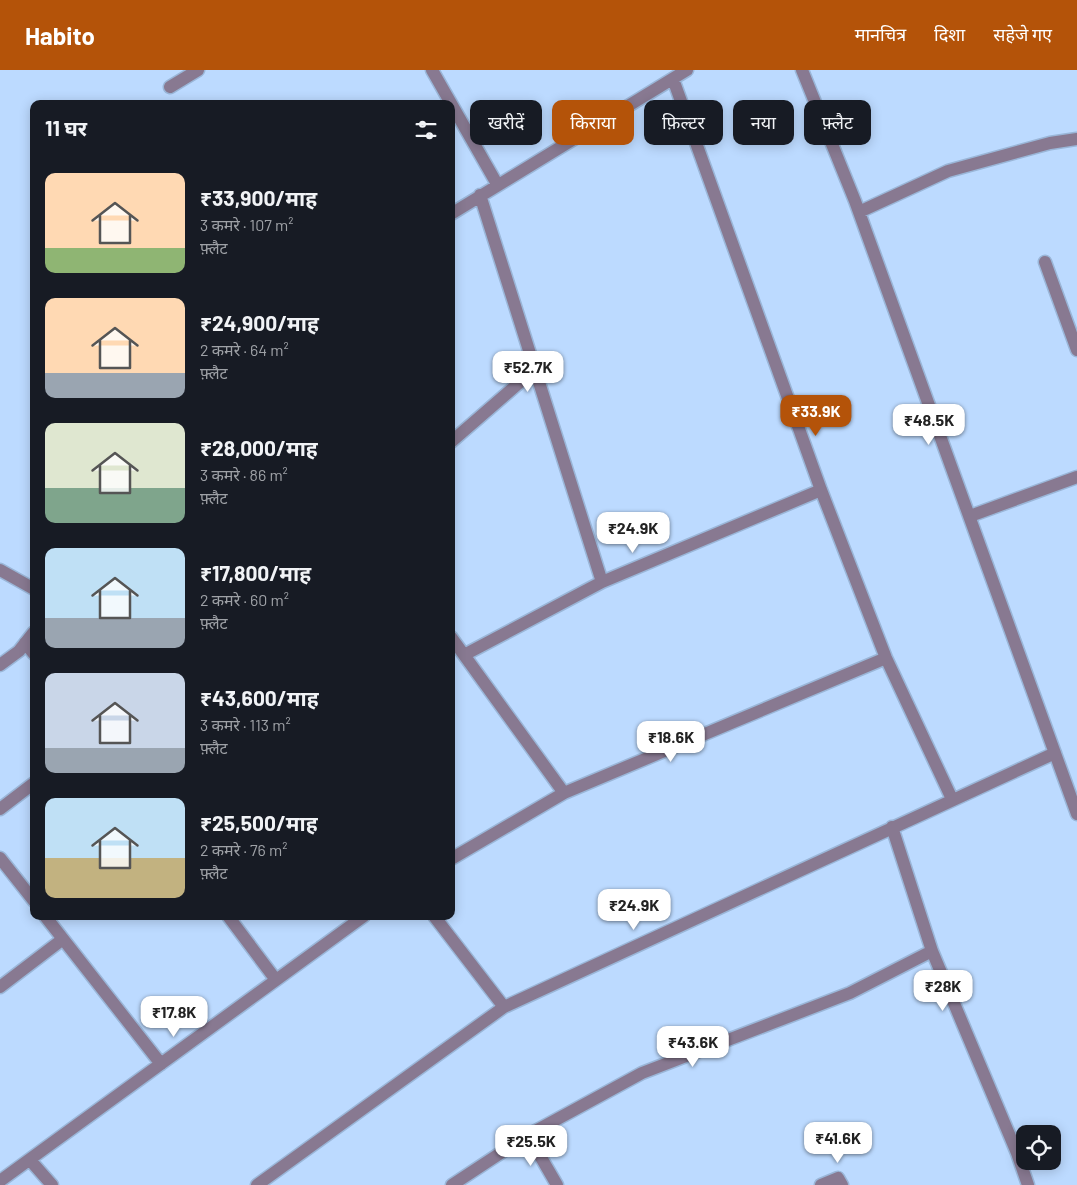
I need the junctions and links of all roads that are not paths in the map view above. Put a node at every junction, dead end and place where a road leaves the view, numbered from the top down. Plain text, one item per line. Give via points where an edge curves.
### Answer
1 (198, 70) edge
2 (432, 70) edge
3 (687, 70) edge
4 (802, 70) edge
5 (673, 79) junction
6 (170, 87) dead end
7 (449, 100) edge
8 (455, 110) edge
9 (1077, 140) edge
10 (497, 184) junction
11 (480, 195) junction
12 (455, 211) edge
13 (859, 212) junction
14 (1045, 262) dead end
15 (1077, 350) edge
16 (534, 369) junction
17 (455, 438) edge
18 (1077, 476) edge
19 (821, 490) junction
20 (970, 516) junction
21 (0, 570) edge
22 (602, 582) junction
23 (30, 587) edge
24 (30, 637) edge
25 (25, 643) junction
26 (455, 643) edge
27 (30, 649) edge
28 (464, 655) junction
29 (886, 658) junction
30 (0, 665) edge
31 (1055, 753) junction
32 (30, 786) edge
33 (564, 793) junction
34 (952, 799) junction
35 (0, 809) edge
36 (1077, 814) edge
37 (892, 827) junction
38 (455, 857) edge
39 (0, 858) edge
40 (30, 896) edge
41 (48, 920) edge
42 (231, 920) edge
43 (358, 920) edge
44 (437, 920) edge
45 (63, 939) junction
46 (932, 951) junction
47 (276, 980) junction
48 (0, 987) edge
49 (504, 1007) junction
50 (161, 1064) junction
51 (528, 1135) junction
52 (30, 1160) junction
53 (0, 1181) edge
54 (52, 1185) edge
55 (257, 1185) edge
56 (452, 1185) edge
57 (557, 1185) edge
58 (821, 1185) edge
59 (842, 1185) edge
60 (1028, 1185) edge

1 - 6 street
2 - 7 street
3 - 5 street
4 - 13 street
5 - 10 street
5 - 19 street
8 - 10 street
9 - 13 street via 1050,142 948,171
10 - 11 street
11 - 12 street
11 - 16 street
13 - 20 street
14 - 15 street
16 - 17 street
16 - 22 street
18 - 20 street
19 - 22 street
19 - 29 street
20 - 31 street
21 - 23 street
22 - 28 street
24 - 25 street
25 - 27 street
25 - 30 street
26 - 28 street
28 - 33 street
29 - 33 street
29 - 34 street
31 - 34 street
31 - 36 street
32 - 35 street
33 - 38 street
34 - 37 street
37 - 46 street
37 - 49 street
39 - 40 street
41 - 45 street
42 - 47 street
43 - 47 street
44 - 49 street
45 - 48 street
45 - 50 street
46 - 51 street via 850,993 642,1073
46 - 60 street
47 - 50 street
49 - 55 street
50 - 52 street
51 - 56 street
51 - 57 street
52 - 53 street
52 - 54 street
58 - 59 street via 838,1178

